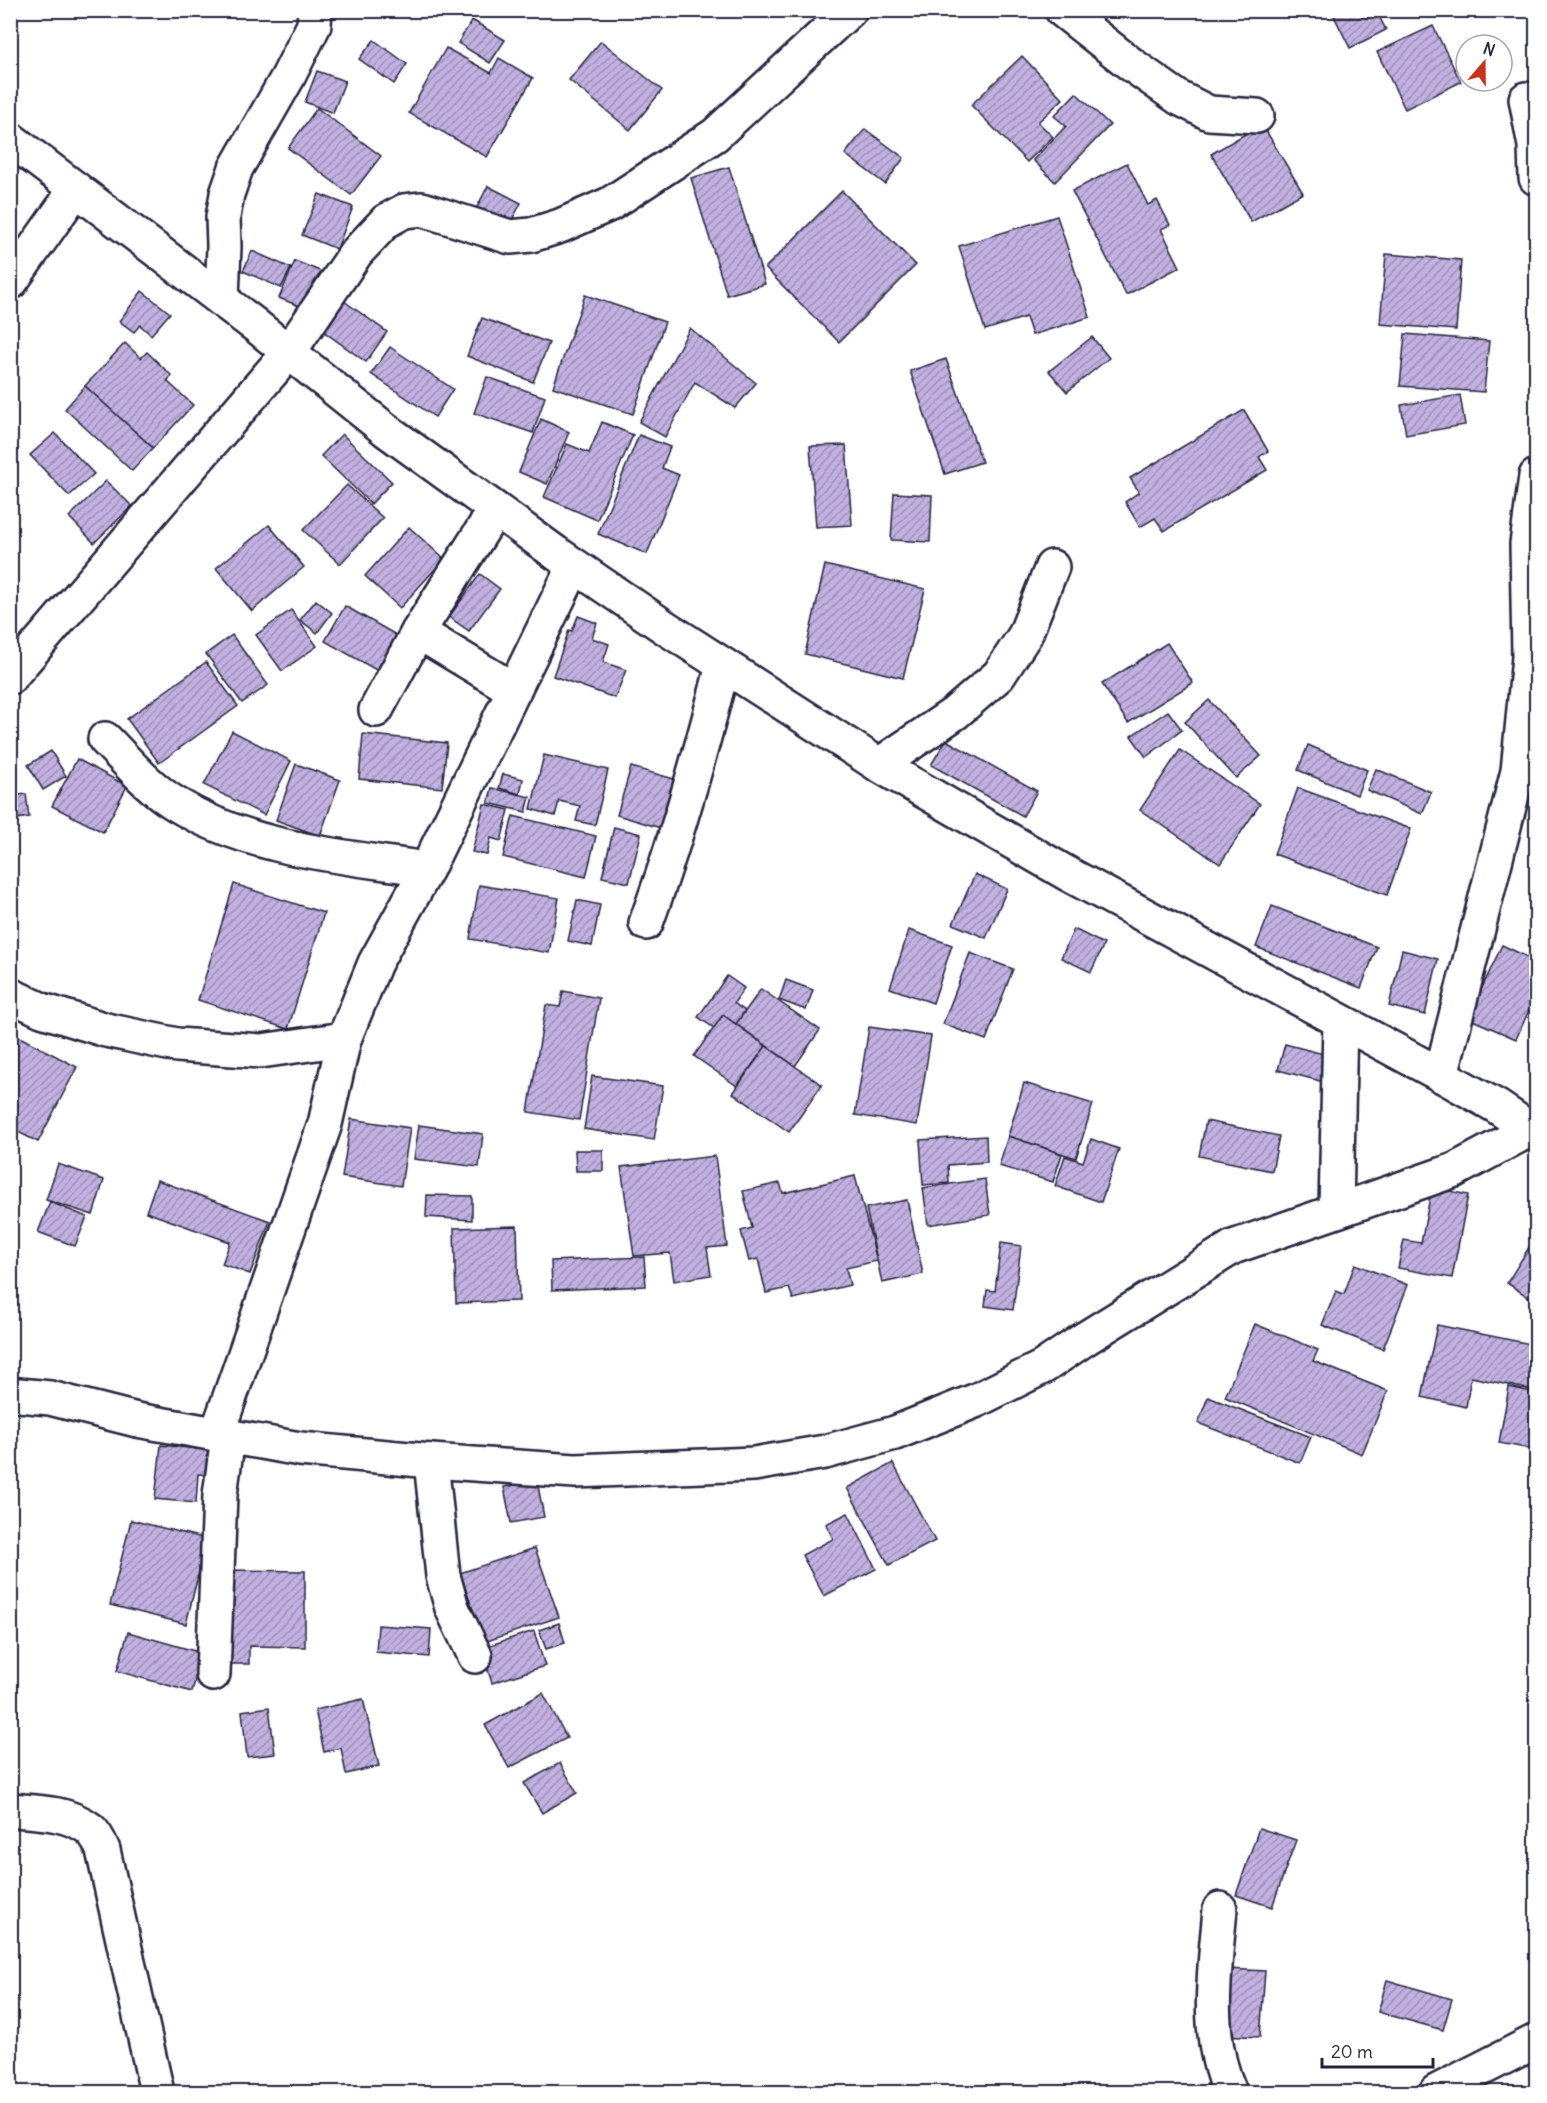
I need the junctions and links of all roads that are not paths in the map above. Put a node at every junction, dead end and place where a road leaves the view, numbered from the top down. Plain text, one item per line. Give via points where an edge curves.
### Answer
1 (315, 10) edge
2 (850, 10) edge
3 (1062, 10) edge
4 (1526, 99) dead end
5 (1257, 116) dead end
6 (10, 140) edge
7 (1536, 178) edge
8 (76, 189) junction
9 (10, 283) edge
10 (222, 300) junction
11 (289, 352) junction
12 (1536, 477) edge
13 (495, 510) junction
14 (574, 566) junction
15 (1052, 567) dead end
16 (418, 632) junction
17 (723, 665) junction
18 (10, 677) edge
19 (514, 690) junction
20 (376, 710) dead end
21 (105, 739) dead end
22 (879, 765) junction
23 (427, 869) junction
24 (646, 923) dead end
25 (10, 995) edge
26 (1340, 1021) junction
27 (344, 1039) junction
28 (1441, 1075) junction
29 (1534, 1131) edge
30 (1336, 1210) junction
31 (10, 1396) edge
32 (223, 1435) junction
33 (431, 1461) junction
34 (475, 1656) dead end
35 (213, 1674) dead end
36 (10, 1810) edge
37 (1220, 1909) dead end
38 (1536, 2041) edge
39 (157, 2092) edge
40 (1230, 2092) edge
41 (1436, 2092) edge

1 - 10 street via 314,25 236,168 227,194
2 - 11 street via 715,135 610,204 560,226 510,237 422,209 404,211 386,221 356,253
3 - 5 street via 1179,98 1209,113
4 - 7 street via 1535,146
6 - 8 street
8 - 9 street
8 - 10 street
10 - 11 street
11 - 13 street
11 - 18 street
12 - 28 street via 1527,544 1529,657 1518,771
13 - 14 street
13 - 16 street
14 - 17 street
14 - 19 street
15 - 22 street via 1025,635 999,675 955,713
16 - 19 street
16 - 20 street
17 - 22 street
17 - 24 street via 695,774
19 - 23 street
21 - 23 street via 174,803 214,825 276,845
22 - 26 street via 1068,874
23 - 27 street via 375,963
25 - 27 street via 42,1010 106,1030 177,1045 261,1051
26 - 28 street
26 - 30 street
27 - 32 street via 325,1124 287,1230
28 - 29 street
29 - 30 street via 1455,1170
30 - 33 street via 1233,1246 1043,1367 977,1400 895,1433 825,1452 754,1464 575,1471
31 - 32 street via 50,1398 137,1420
32 - 33 street via 300,1449
32 - 35 street
33 - 34 street via 443,1576 452,1608
36 - 39 street via 73,1820 92,1830 104,1850
37 - 40 street via 1214,2031 1218,2059
38 - 41 street

